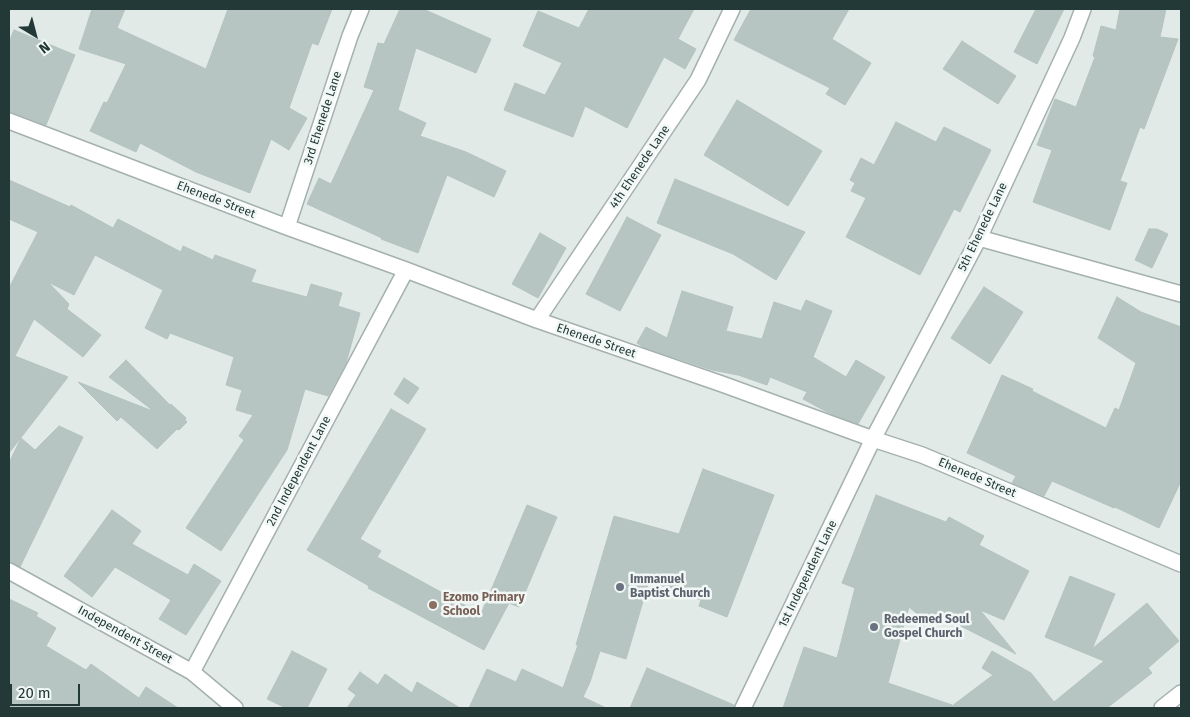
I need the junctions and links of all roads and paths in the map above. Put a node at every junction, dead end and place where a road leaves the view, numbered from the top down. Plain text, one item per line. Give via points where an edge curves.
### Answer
1 (361, 9) edge
2 (732, 9) edge
3 (1083, 9) edge
4 (9, 121) edge
5 (287, 227) junction
6 (979, 238) junction
7 (406, 270) junction
8 (1181, 294) edge
9 (536, 320) junction
10 (873, 439) junction
11 (1181, 564) edge
12 (9, 571) edge
13 (192, 672) junction
14 (1181, 693) edge
15 (235, 708) edge
16 (742, 708) edge
17 (1162, 708) edge

1 - 5 street, 3rd Ehenede Lane
2 - 9 street, 4th Ehenede Lane via 698,80
3 - 6 street, 5th Ehenede Lane
4 - 5 street, Ehenede Street
5 - 7 street, Ehenede Street
6 - 8 street
6 - 10 street, 5th Ehenede Lane
7 - 9 street, Ehenede Street
7 - 13 street, 2nd Independent Lane
9 - 10 street, Ehenede Street
10 - 11 street, Ehenede Street via 922,456
10 - 16 street, 1st Independent Lane
12 - 13 street, Independent Street
13 - 15 street, Independent Street
14 - 17 street

